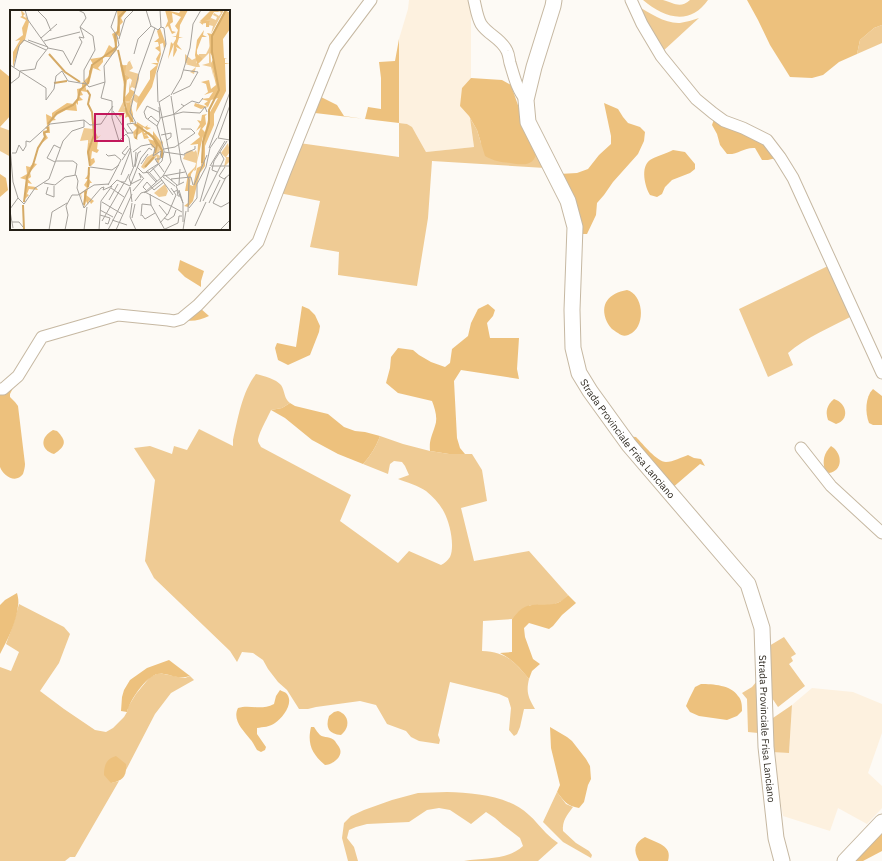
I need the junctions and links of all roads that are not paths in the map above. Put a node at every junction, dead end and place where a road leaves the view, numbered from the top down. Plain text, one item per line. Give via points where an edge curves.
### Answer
1 (371, 0) edge
2 (474, 0) edge
3 (554, 0) edge
4 (631, 0) edge
5 (526, 100) junction
6 (882, 373) edge
7 (0, 389) edge
8 (801, 448) dead end
9 (882, 533) edge
10 (882, 822) edge
11 (782, 861) edge
12 (845, 861) edge

1 - 7 street via 335,48 258,242 219,283 182,319 174,321 118,315 42,336 18,376
2 - 5 street via 481,24 508,52 516,83
3 - 5 street, Strada Provinciale Frisa Lanciano
4 - 6 street via 661,56 696,100 724,121 766,140 780,156 793,178
5 - 11 street, Strada Provinciale Frisa Lanciano via 528,122 568,201 575,227 573,348 579,372 629,445 748,584 762,628 766,746 776,838
8 - 9 street via 831,486
10 - 12 street

